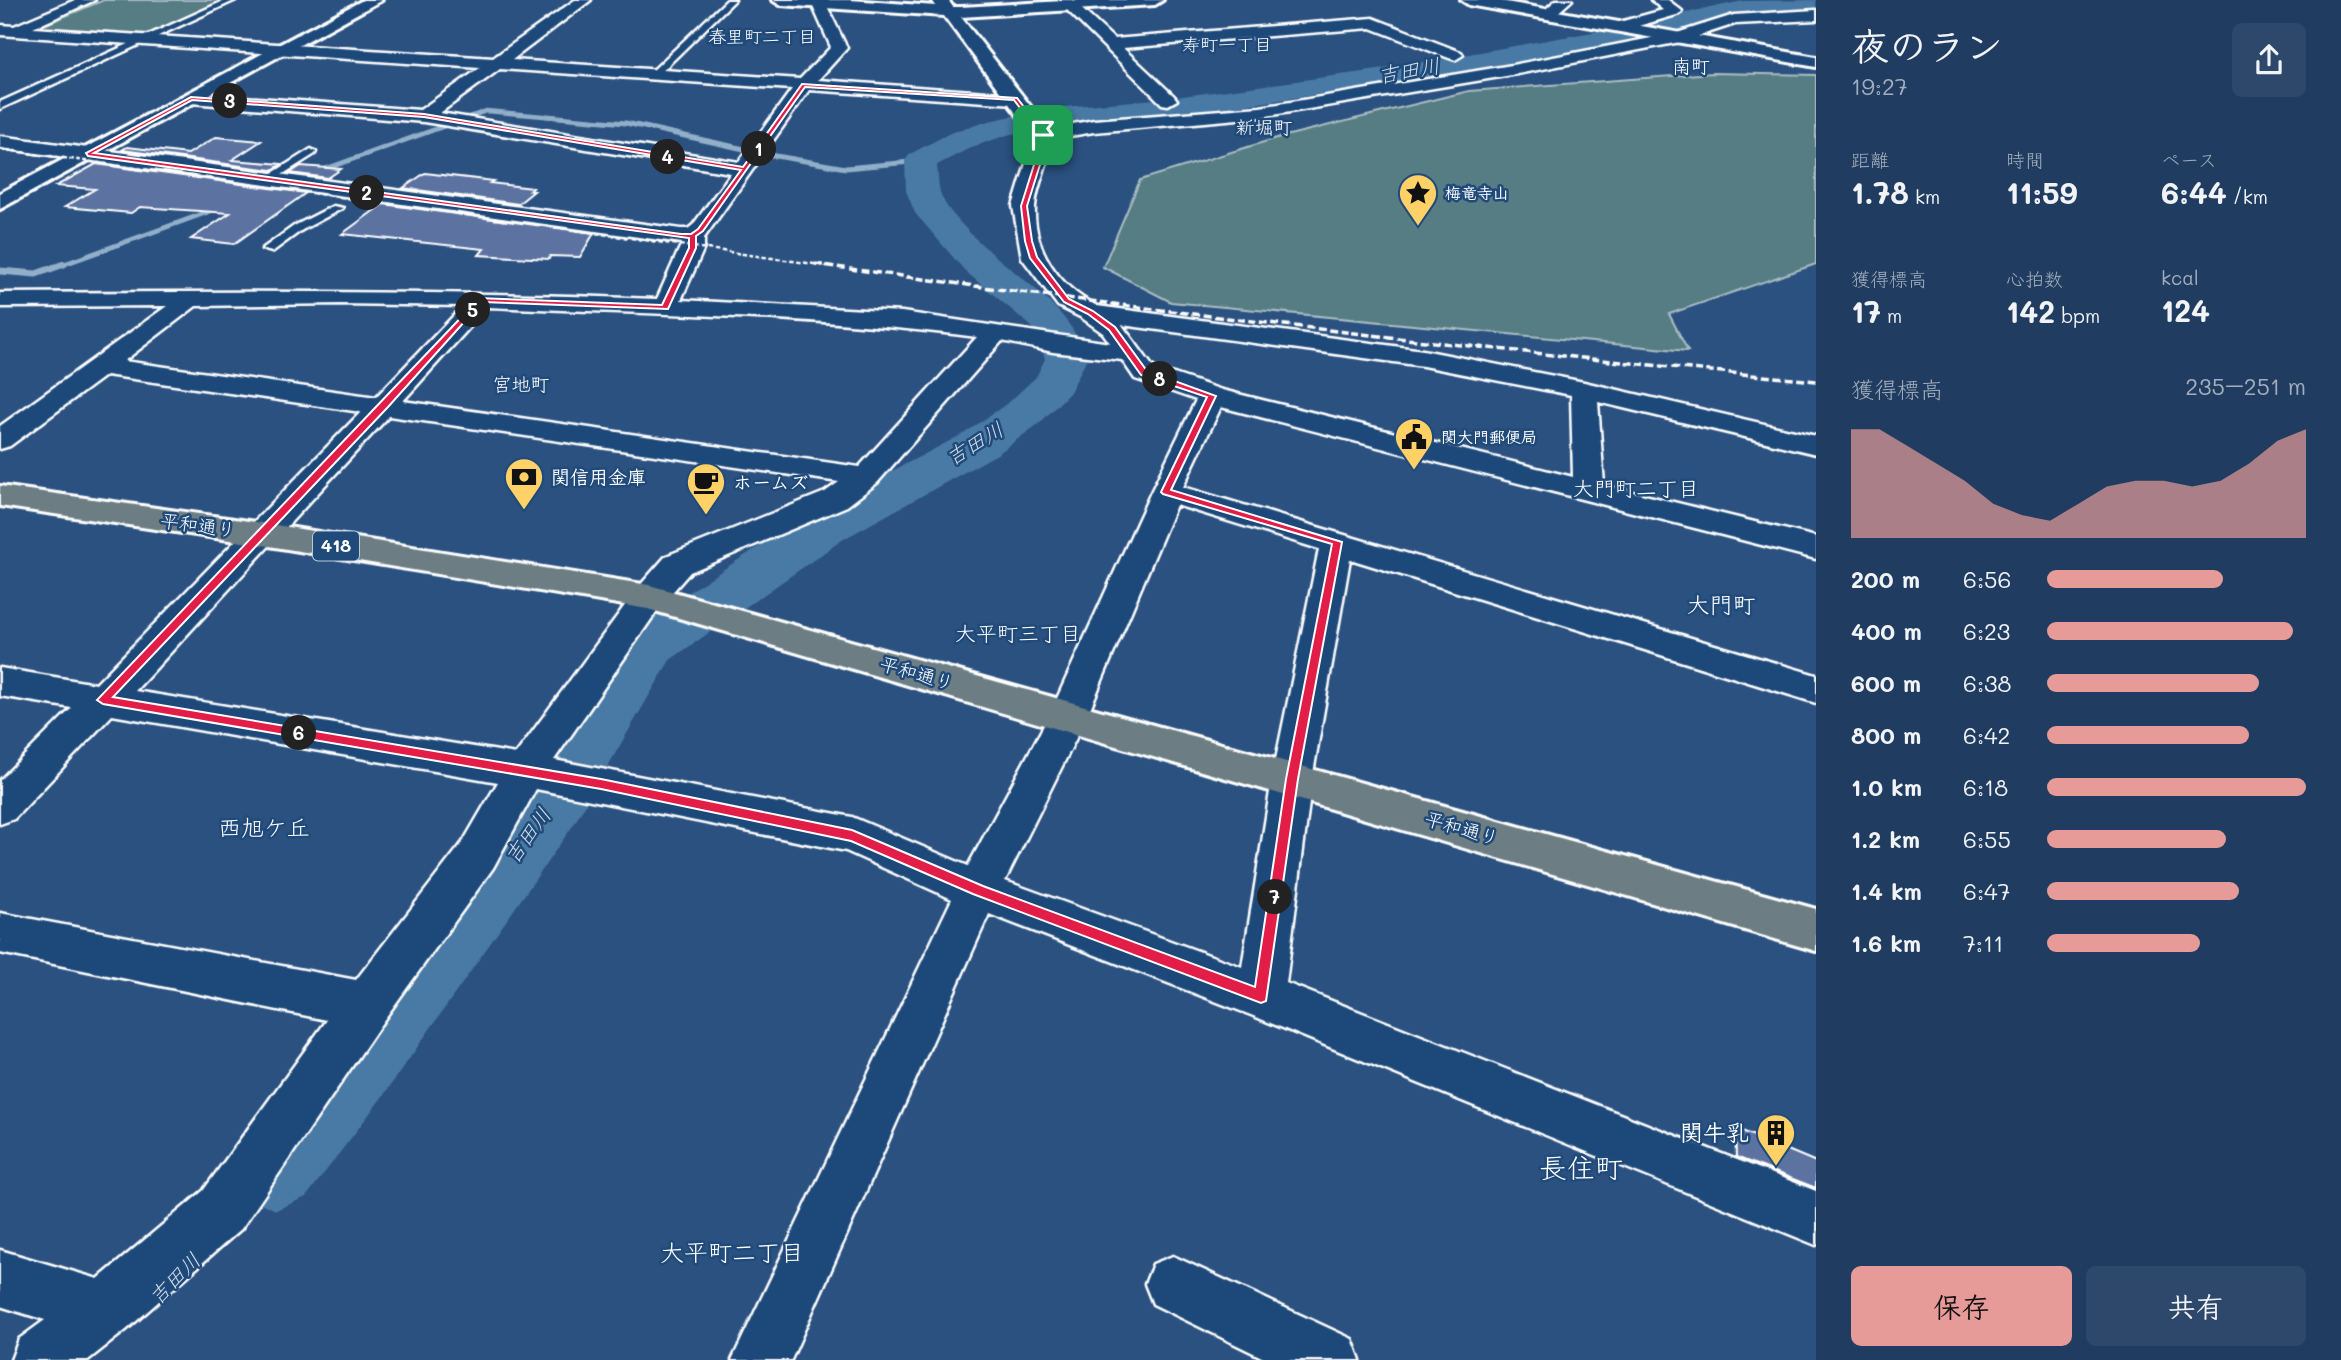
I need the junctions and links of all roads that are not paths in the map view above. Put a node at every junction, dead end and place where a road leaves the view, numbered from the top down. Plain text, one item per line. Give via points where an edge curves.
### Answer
1 (88, 0) edge
2 (232, 0) edge
3 (374, 0) edge
4 (584, 0) edge
5 (731, 0) edge
6 (780, 0) edge
7 (1155, 0) edge
8 (1469, 0) edge
9 (1565, 0) edge
10 (1658, 0) edge
11 (1807, 0) edge
12 (818, 1) edge
13 (1816, 1) edge
14 (1066, 3) edge
15 (944, 5) edge
16 (1696, 9) dead end
17 (1675, 11) junction
18 (1548, 14) junction
19 (1794, 15) junction
20 (1816, 15) edge
21 (1816, 21) edge
22 (1623, 27) junction
23 (4, 32) edge
24 (1564, 34) dead end
25 (1675, 37) junction
26 (144, 40) junction
27 (1109, 44) junction
28 (280, 50) junction
29 (1428, 60) dead end
30 (1816, 62) edge
31 (495, 64) junction
32 (653, 75) junction
33 (804, 85) junction
34 (191, 98) junction
35 (1142, 103) dead end
36 (0, 106) edge
37 (424, 116) junction
38 (1032, 118) junction
39 (0, 142) edge
40 (311, 152) dead end
41 (88, 154) junction
42 (745, 169) junction
43 (59, 170) junction
44 (283, 181) junction
45 (0, 202) edge
46 (337, 208) junction
47 (690, 246) junction
48 (268, 249) dead end
49 (188, 299) junction
50 (480, 299) junction
51 (0, 300) edge
52 (665, 308) junction
53 (1091, 313) junction
54 (996, 332) junction
55 (1121, 353) junction
56 (101, 366) junction
57 (1584, 390) junction
58 (1212, 396) junction
59 (384, 405) junction
60 (0, 440) edge
61 (1816, 445) edge
62 (866, 477) junction
63 (1590, 491) junction
64 (1166, 492) junction
65 (0, 496) edge
66 (263, 534) junction
67 (1337, 542) junction
68 (1816, 548) edge
69 (660, 600) junction
70 (0, 682) edge
71 (1816, 689) edge
72 (103, 700) junction
73 (1068, 716) junction
74 (531, 773) junction
75 (1292, 779) junction
76 (0, 807) edge
77 (978, 890) junction
78 (1816, 930) edge
79 (0, 933) edge
80 (1261, 996) junction
81 (366, 1005) junction
82 (1816, 1219) edge
83 (0, 1279) edge
84 (1174, 1284) dead end
85 (106, 1310) junction
86 (40, 1360) edge
87 (761, 1360) edge
88 (1331, 1360) edge

1 - 23 street
2 - 26 lane
3 - 28 street
4 - 31 street
5 - 32 lane
6 - 12 street
7 - 14 street
8 - 18 street
9 - 18 street
10 - 17 street
11 - 13 street
12 - 15 street
12 - 33 street via 839,47
14 - 15 street
14 - 27 street
15 - 38 street
16 - 17 street
17 - 22 street
18 - 22 street
19 - 20 street
19 - 21 street
19 - 25 street via 1734,20
22 - 24 street
22 - 25 street
23 - 26 street
25 - 30 street
25 - 38 street via 1260,112 1094,126
26 - 28 street
26 - 36 lane
27 - 29 street via 1378,19 1462,54
27 - 35 street via 1174,100
28 - 31 street
28 - 34 street
31 - 32 street
31 - 37 street
32 - 33 street
33 - 38 street
33 - 42 street
34 - 37 street
34 - 41 street
37 - 42 street
38 - 53 street via 1041,152 1024,206 1033,258 1067,301
39 - 41 street
40 - 44 lane
41 - 43 street
41 - 44 street
42 - 47 street
43 - 45 street
43 - 46 street
44 - 47 street via 681,236
46 - 47 street
46 - 48 lane
47 - 52 street
49 - 50 street
49 - 51 street
49 - 56 street
50 - 52 street
50 - 59 street
52 - 54 street via 902,320
53 - 55 street via 1112,328
53 - 57 street via 1423,358
54 - 55 street
54 - 62 street
55 - 58 street via 1144,373
56 - 59 street
56 - 60 street
57 - 61 street
57 - 63 street
58 - 63 street
58 - 64 street
59 - 62 street
59 - 66 street
62 - 69 street via 836,499 678,564
63 - 68 street
64 - 67 street
64 - 73 street
65 - 66 highway, 平和通り / 418
66 - 69 highway, 平和通り / 418
66 - 72 street
67 - 71 street
67 - 75 street
69 - 73 highway, 平和通り / 418
69 - 74 street
70 - 72 street
72 - 74 street
72 - 76 street
73 - 75 highway, 平和通り / 418
73 - 77 street
74 - 77 street via 852,835
74 - 81 street via 478,855
75 - 78 highway, 平和通り / 418
75 - 80 street
77 - 80 street
77 - 87 street
79 - 81 street
80 - 82 street
81 - 85 street via 222,1210
83 - 85 street
84 - 88 street
85 - 86 street

